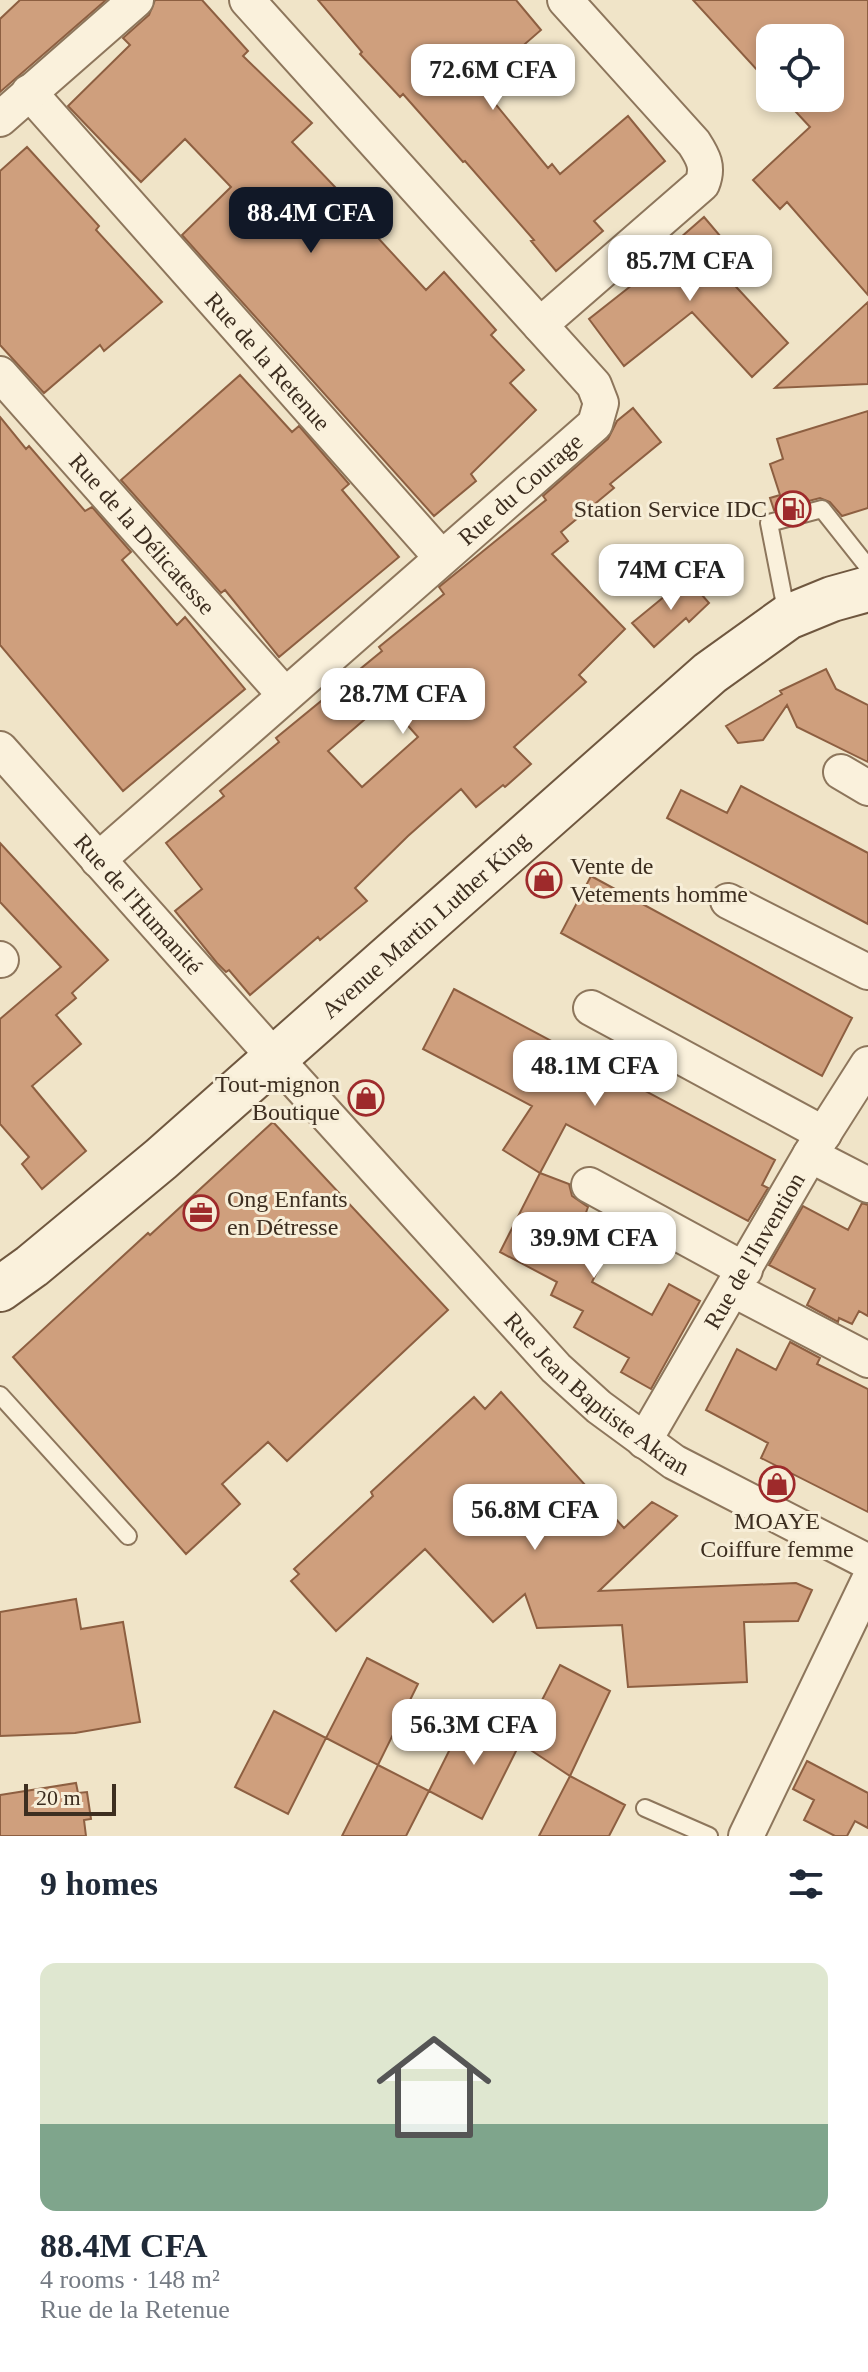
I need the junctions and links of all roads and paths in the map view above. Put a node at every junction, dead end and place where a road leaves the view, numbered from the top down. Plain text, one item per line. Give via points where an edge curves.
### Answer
1 (136, 0) edge
2 (247, 0) edge
3 (565, 0) edge
4 (29, 92) junction
5 (0, 119) edge
6 (540, 325) junction
7 (0, 374) edge
8 (441, 557) junction
9 (868, 567) edge
10 (868, 589) edge
11 (788, 617) junction
12 (285, 695) junction
13 (0, 749) edge
14 (98, 860) junction
15 (728, 901) dead end
16 (868, 972) edge
17 (591, 1008) dead end
18 (276, 1059) junction
19 (868, 1064) edge
20 (817, 1144) junction
21 (589, 1185) dead end
22 (868, 1185) edge
23 (739, 1280) junction
24 (0, 1289) edge
25 (868, 1360) edge
26 (0, 1395) edge
27 (644, 1441) junction
28 (128, 1536) dead end
29 (868, 1562) edge
30 (868, 1582) edge
31 (645, 1808) dead end
32 (709, 1836) edge
33 (746, 1836) edge

1 - 4 street
2 - 6 street, Rue du Courage
3 - 6 street via 694,143 706,174 702,184
4 - 5 street
4 - 8 street, Rue de la Retenue
6 - 8 street, Rue du Courage via 594,385 601,403 595,424
7 - 12 street, Rue de la Délicatesse
8 - 12 street, Rue du Courage
9 - 11 lane via 822,509 769,523
10 - 11 street, Avenue Martin Luther King
11 - 18 street, Avenue Martin Luther King via 710,673
12 - 14 street, Rue du Courage
13 - 14 street, Rue de l'Humanité
14 - 18 street, Rue de l'Humanité
15 - 16 street
17 - 20 street
18 - 24 street, Avenue Martin Luther King
18 - 27 street, Rue Jean Baptiste Akran via 556,1368
19 - 20 street, Rue de l'Invention
20 - 22 street
20 - 23 street, Rue de l'Invention
21 - 23 street
23 - 25 street
23 - 27 street, Rue de l'Invention
26 - 28 lane
27 - 29 street, Rue Jean Baptiste Akran via 674,1462
30 - 33 street
31 - 32 lane

